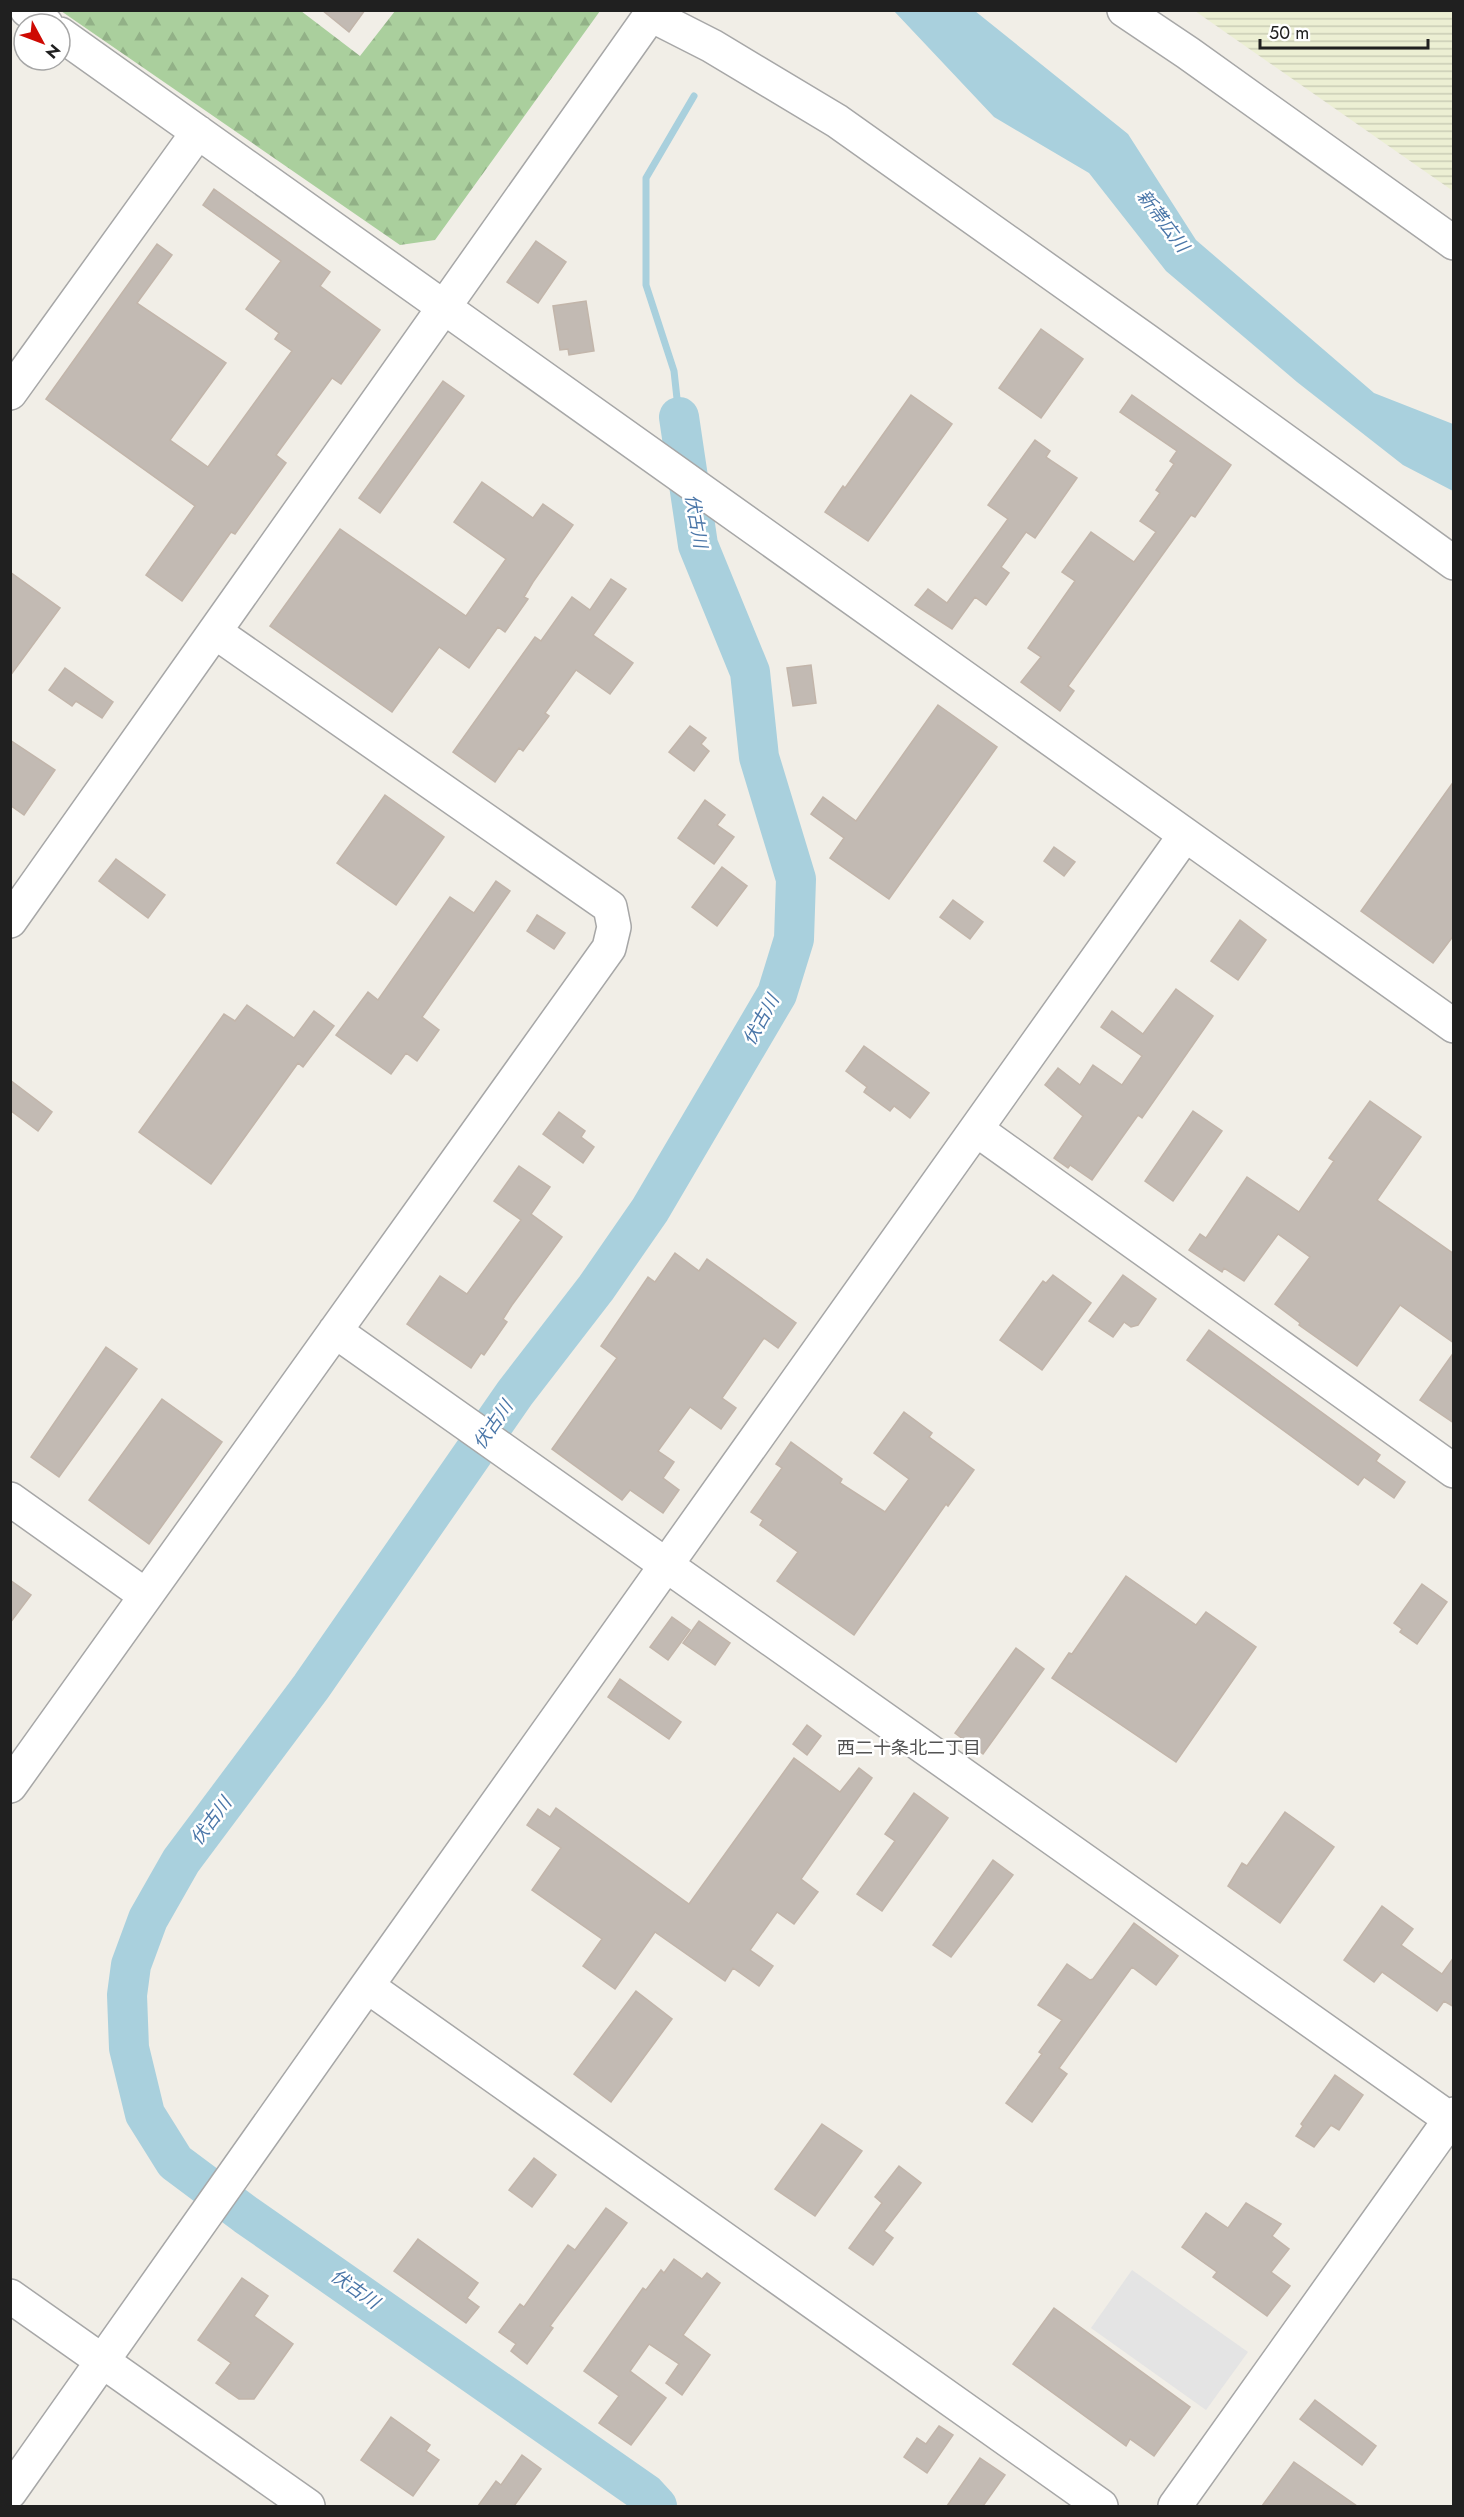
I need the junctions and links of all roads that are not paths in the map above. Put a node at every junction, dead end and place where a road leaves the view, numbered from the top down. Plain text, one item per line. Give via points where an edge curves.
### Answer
1 (1124, 10) edge
2 (652, 13) edge
3 (72, 43) edge
4 (198, 132) junction
5 (1454, 243) edge
6 (445, 307) junction
7 (10, 393) edge
8 (1454, 563) edge
9 (215, 632) junction
10 (1185, 835) junction
11 (10, 921) edge
12 (1454, 1026) edge
13 (977, 1130) junction
14 (335, 1331) junction
15 (1454, 1471) edge
16 (10, 1499) edge
17 (666, 1564) junction
18 (145, 1595) junction
19 (10, 1785) edge
20 (367, 1986) junction
21 (1452, 2117) edge
22 (10, 2296) edge
23 (101, 2361) junction
24 (10, 2492) edge
25 (308, 2506) edge
26 (1101, 2506) edge
27 (1176, 2506) edge

1 - 5 street
2 - 6 street
2 - 8 street via 837,121
3 - 4 street
4 - 6 street
4 - 7 street
6 - 9 street
6 - 10 street
9 - 11 street
9 - 14 street via 610,907 614,927 609,948
10 - 12 street
10 - 13 street
13 - 15 street
13 - 17 street
14 - 17 street
14 - 18 street
16 - 18 street
17 - 20 street
17 - 21 street
18 - 19 street
20 - 23 street
20 - 26 street
21 - 27 street
22 - 23 street
23 - 24 street
23 - 25 street

